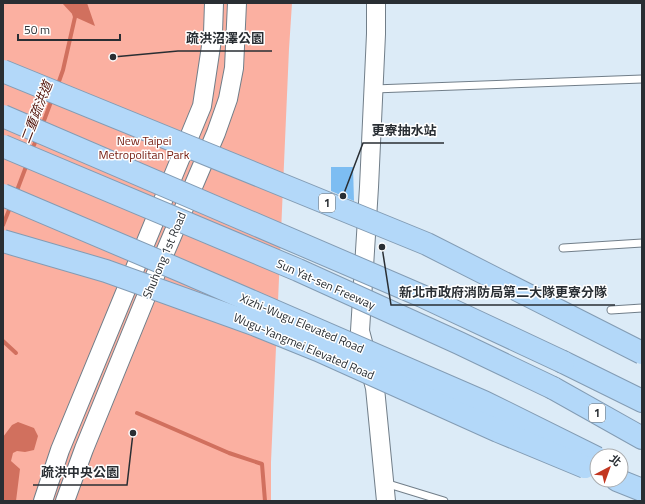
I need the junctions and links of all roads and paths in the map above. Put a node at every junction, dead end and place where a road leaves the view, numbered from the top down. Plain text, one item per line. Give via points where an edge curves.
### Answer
1 (214, 3) edge
2 (238, 3) edge
3 (379, 7) edge
4 (3, 71) edge
5 (642, 79) edge
6 (374, 89) junction
7 (3, 116) edge
8 (3, 146) edge
9 (3, 195) edge
10 (3, 241) edge
11 (642, 243) edge
12 (563, 248) dead end
13 (642, 308) edge
14 (611, 310) dead end
15 (642, 353) edge
16 (642, 401) edge
17 (642, 438) edge
18 (589, 454) edge
19 (589, 469) edge
20 (629, 474) edge
21 (642, 480) edge
22 (385, 483) junction
23 (629, 485) edge
24 (642, 490) edge
25 (43, 501) edge
26 (65, 501) edge
27 (386, 501) edge
28 (444, 501) edge

1 - 25 street, Shuhong 1st Road via 213,33 202,106 60,450
2 - 26 street, Shuhong 1st Road via 234,68 228,99
3 - 6 street
4 - 15 highway, 1, bridge via 427,244
5 - 6 lane
6 - 22 street via 360,331 374,388
7 - 16 highway, bridge via 422,296
8 - 17 highway, Sun Yat-sen Freeway / 1, bridge via 298,270 459,343 553,388
9 - 18 highway, Xizhi-Wugu Elevated Road, bridge via 484,402
10 - 19 highway, Wugu-Yangmei Elevated Road, bridge via 106,271 256,325
11 - 12 lane
13 - 14 lane
20 - 21 highway
22 - 27 street
22 - 28 lane
23 - 24 highway

